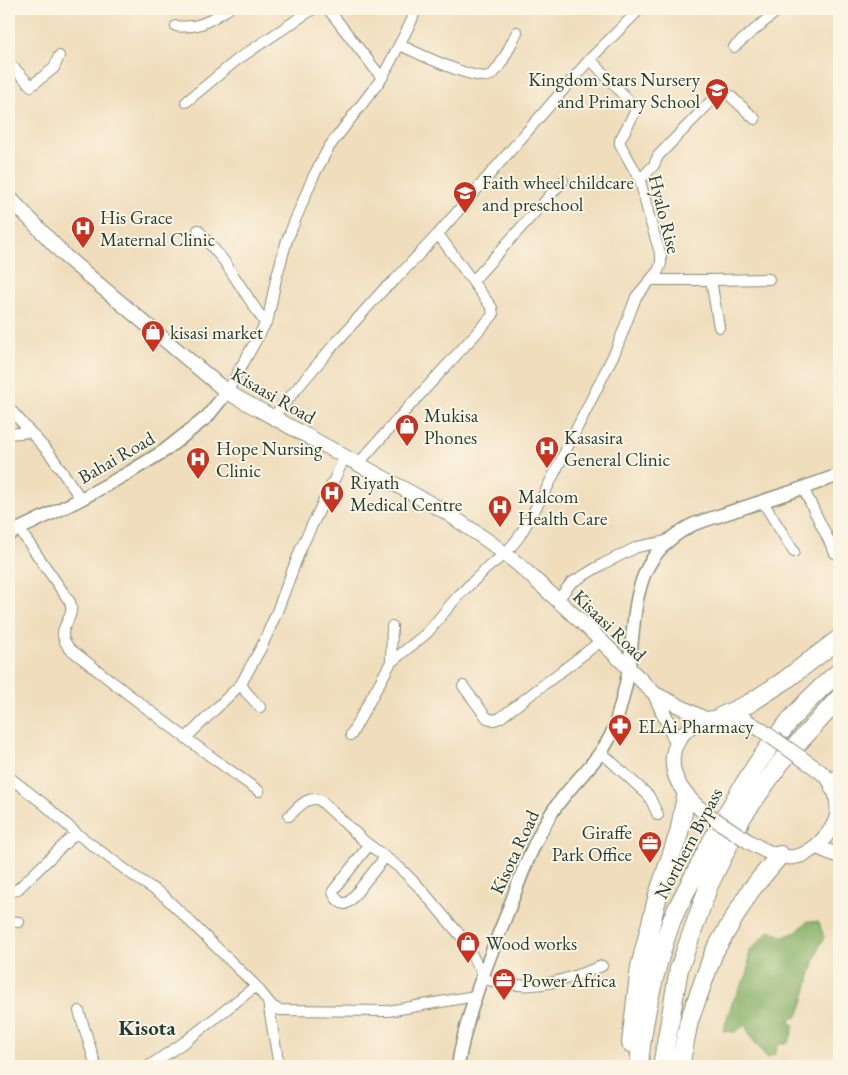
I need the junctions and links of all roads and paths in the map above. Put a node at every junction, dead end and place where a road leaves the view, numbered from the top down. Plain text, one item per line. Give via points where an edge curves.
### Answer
1 (228, 9) edge
2 (313, 9) edge
3 (328, 9) edge
4 (416, 9) edge
5 (640, 9) edge
6 (779, 10) edge
7 (176, 26) dead end
8 (517, 32) dead end
9 (400, 46) junction
10 (734, 47) dead end
11 (58, 56) dead end
12 (590, 59) junction
13 (9, 66) edge
14 (382, 78) junction
15 (186, 102) dead end
16 (755, 118) dead end
17 (640, 180) junction
18 (563, 182) dead end
19 (12, 206) edge
20 (198, 230) dead end
21 (438, 234) junction
22 (769, 279) dead end
23 (651, 280) junction
24 (711, 280) junction
25 (473, 281) junction
26 (265, 323) junction
27 (719, 327) dead end
28 (227, 392) junction
29 (9, 408) edge
30 (273, 417) junction
31 (30, 432) junction
32 (9, 434) edge
33 (345, 457) junction
34 (358, 464) junction
35 (839, 475) edge
36 (803, 488) junction
37 (81, 499) junction
38 (763, 502) junction
39 (14, 532) edge
40 (667, 541) junction
41 (794, 552) dead end
42 (836, 553) dead end
43 (505, 554) junction
44 (558, 600) junction
45 (392, 626) dead end
46 (839, 639) edge
47 (601, 641) junction
48 (391, 662) junction
49 (629, 668) junction
50 (839, 672) edge
51 (241, 684) junction
52 (463, 686) dead end
53 (656, 694) junction
54 (839, 698) edge
55 (260, 707) dead end
56 (713, 718) junction
57 (351, 735) dead end
58 (186, 738) junction
59 (678, 743) junction
60 (601, 752) junction
61 (9, 777) edge
62 (837, 783) edge
63 (258, 791) dead end
64 (686, 796) junction
65 (658, 815) dead end
66 (289, 816) dead end
67 (838, 817) edge
68 (76, 833) junction
69 (369, 845) junction
70 (817, 847) junction
71 (780, 855) junction
72 (839, 856) edge
73 (385, 857) junction
74 (9, 889) edge
75 (602, 966) dead end
76 (483, 976) junction
77 (256, 986) junction
78 (475, 996) junction
79 (268, 1002) junction
80 (79, 1011) dead end
81 (96, 1066) edge
82 (149, 1066) edge
83 (280, 1066) edge
84 (458, 1066) edge
85 (629, 1066) edge
86 (638, 1066) edge
87 (662, 1066) edge
88 (680, 1066) edge

1 - 7 street via 195,27
2 - 15 street via 238,59
3 - 14 street
4 - 9 street
5 - 12 street
6 - 10 street
8 - 9 street via 497,69 485,76 456,70
9 - 14 street
11 - 13 street via 54,68 31,86
12 - 17 street, Hyalo Rise via 634,106 635,113 620,136 620,144
12 - 21 street
14 - 26 street via 329,146 313,176 286,240
16 - 17 street via 724,90 658,156
17 - 23 street, Hyalo Rise via 662,264
18 - 25 street
19 - 28 main road, Kisaasi Road via 66,257
20 - 26 street via 224,261
21 - 25 street
21 - 30 street via 377,296
22 - 24 street
23 - 24 street
23 - 43 street, Hyalo Rise via 636,298 616,350 546,490
24 - 27 street
25 - 34 street via 492,308 493,315
26 - 28 street
28 - 30 main road, Kisaasi Road
28 - 37 street, Bahai Road via 186,435
29 - 31 street
30 - 33 main road, Kisaasi Road
31 - 32 street
31 - 37 street via 50,454
33 - 34 main road, Kisaasi Road
33 - 51 street via 302,548 262,646
34 - 43 main road, Kisaasi Road via 444,511
35 - 36 street, Kisota Road
36 - 38 street, Kisota Road
36 - 42 street
37 - 39 street, Bahai Road
38 - 40 street, Kisota Road via 694,524
38 - 41 street
39 - 58 street via 70,602 72,611 62,632 66,644
40 - 44 street via 637,547 602,564 571,583
40 - 49 street, Kisota Road via 645,569 634,620
43 - 44 main road, Kisaasi Road
43 - 48 street, Hyalo Rise via 457,597 427,633
44 - 47 main road, Kisaasi Road
45 - 48 street
46 - 56 highway via 750,704
47 - 49 main road, Kisaasi Road
47 - 52 street via 494,720 488,718
48 - 57 street
49 - 53 main road, Kisaasi Road
49 - 60 street, Kisota Road via 614,729
50 - 86 highway, Northern Bypass via 817,690 786,724 751,771 713,838 670,923 656,974
51 - 55 street
51 - 58 street
53 - 56 main road
53 - 59 main road
54 - 87 highway, Northern Bypass via 781,762 748,810 709,885 678,969
56 - 59 main road via 695,722
56 - 62 main road, bridge via 742,719
58 - 63 street
59 - 64 main road via 673,756 674,769
60 - 65 street via 649,796
60 - 76 street, Kisota Road via 551,814 524,870
61 - 68 street
62 - 67 main road
64 - 71 main road, bridge via 748,841
64 - 85 highway via 679,833 658,895 640,967
66 - 69 street via 306,801 317,798
67 - 70 main road
68 - 74 street via 18,889
68 - 77 street via 164,896
69 - 73 street
69 - 73 street via 333,891 342,904 350,901
70 - 71 main road via 794,857
70 - 72 main road
71 - 88 highway via 750,891 714,952 689,1020
73 - 76 street via 441,911 465,941
75 - 76 street via 543,984 502,985
76 - 78 street, Kisota Road
77 - 79 street
77 - 82 street
78 - 79 street via 388,1011 279,1010
78 - 84 street, Kisota Road
79 - 83 street
80 - 81 street

